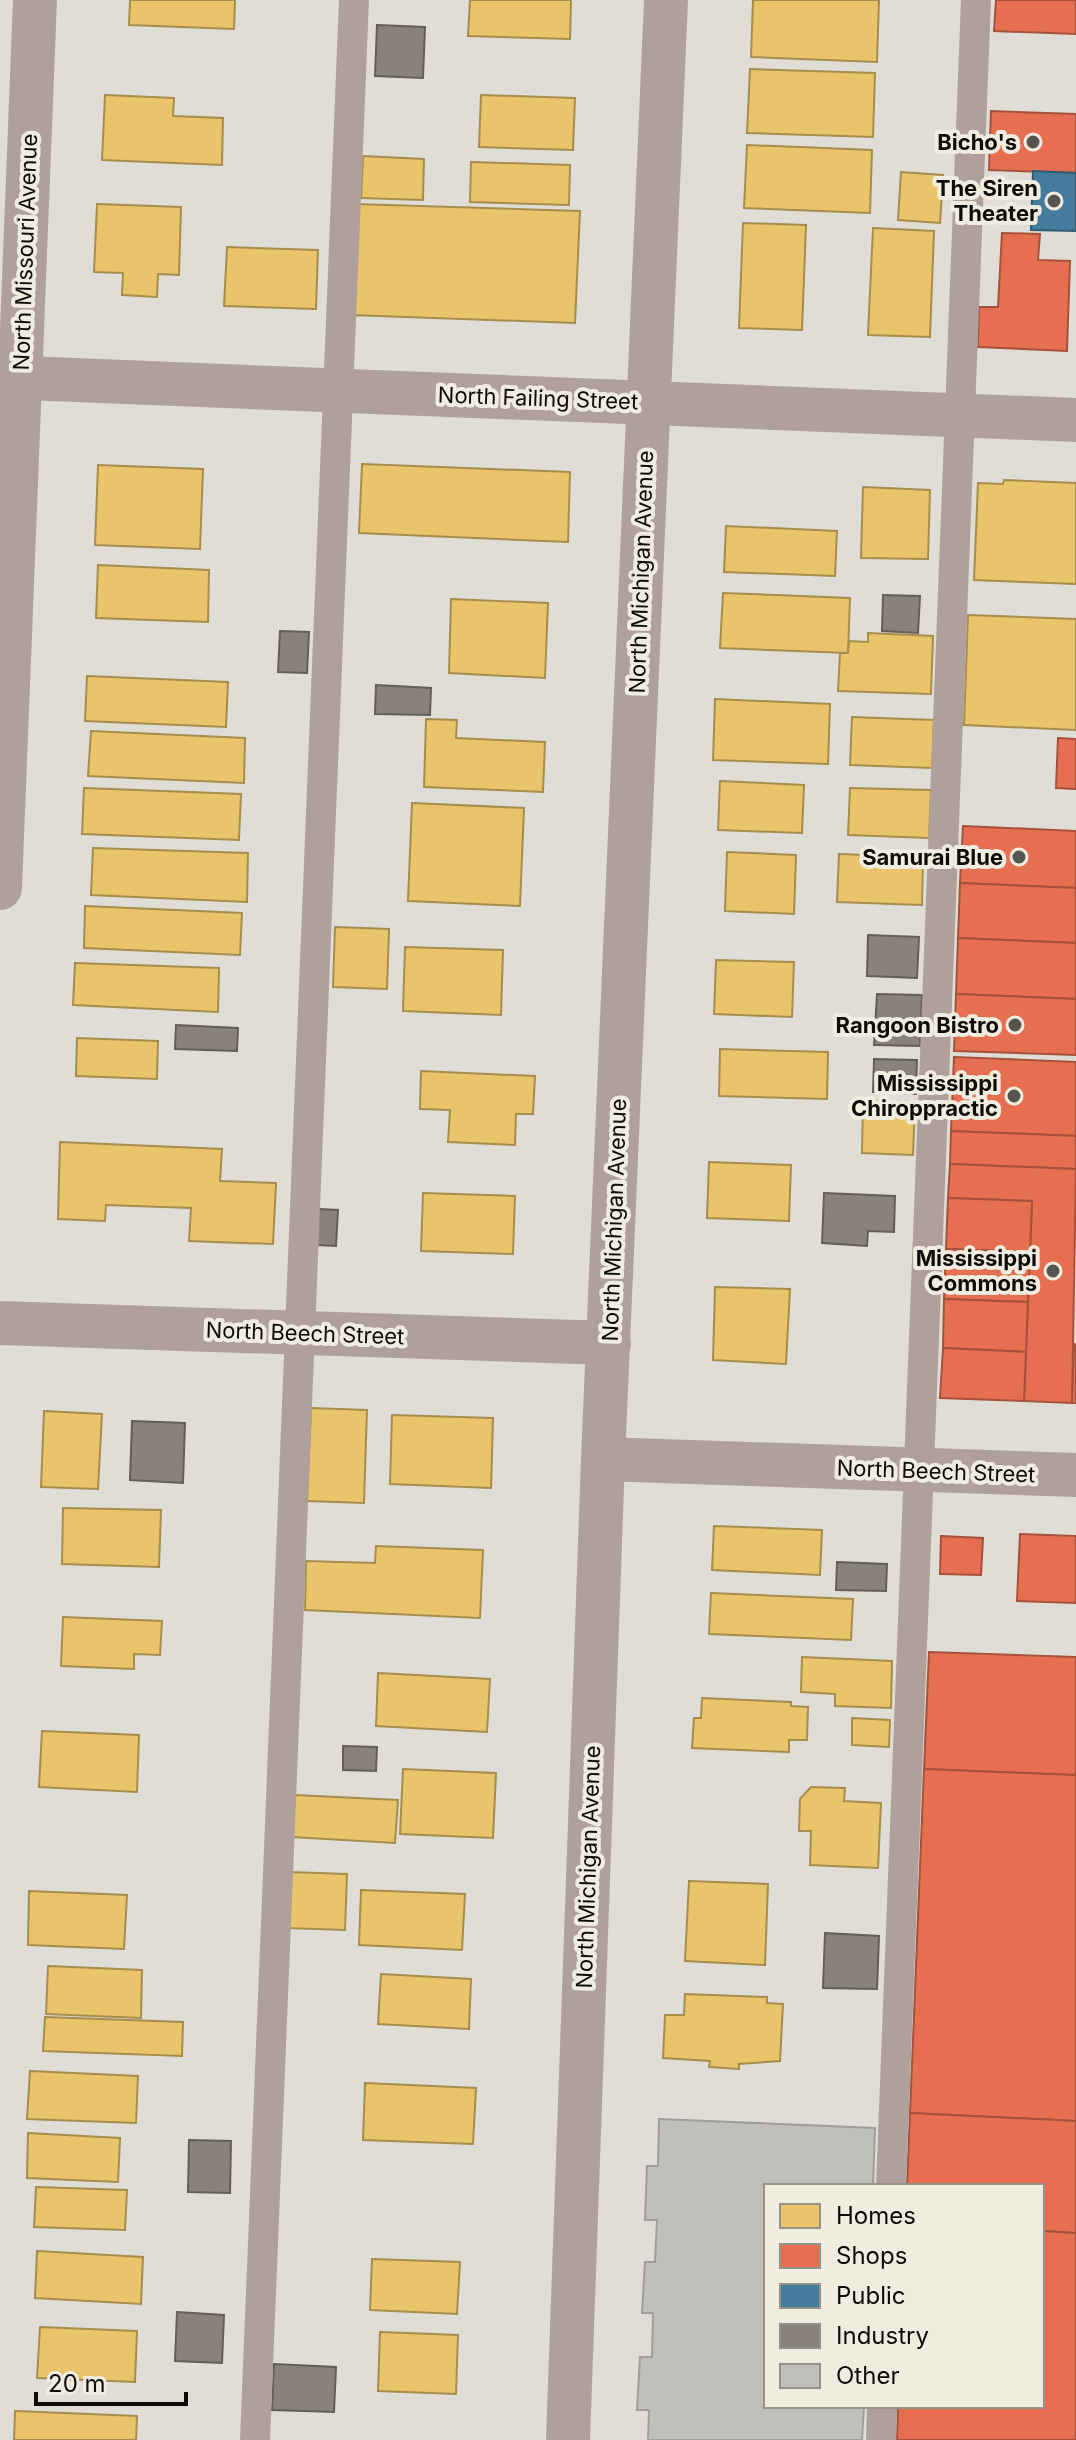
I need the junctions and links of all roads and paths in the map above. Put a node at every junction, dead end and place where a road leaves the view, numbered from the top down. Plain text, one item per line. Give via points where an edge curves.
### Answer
1 (35, 0) edge
2 (354, 0) edge
3 (666, 0) edge
4 (976, 0) edge
5 (10, 378) edge
6 (338, 391) junction
7 (648, 403) junction
8 (957, 415) junction
9 (1076, 420) edge
10 (0, 888) edge
11 (0, 1323) edge
12 (301, 1333) junction
13 (609, 1343) junction
14 (603, 1459) junction
15 (917, 1470) junction
16 (1076, 1475) edge
17 (891, 2184) edge
18 (882, 2408) edge
19 (255, 2440) edge
20 (568, 2440) edge
21 (881, 2440) edge

1 - 5 street, North Missouri Avenue
2 - 6 lane
3 - 7 street, North Michigan Avenue
4 - 8 lane
5 - 6 street, North Failing Street
5 - 10 street, North Missouri Avenue
6 - 7 street, North Failing Street
6 - 12 lane
7 - 8 street, North Failing Street
7 - 13 street, North Michigan Avenue
8 - 9 street, North Failing Street
8 - 15 lane
11 - 12 street, North Beech Street
12 - 13 street, North Beech Street
12 - 19 lane
13 - 14 street, North Michigan Avenue
14 - 15 street, North Beech Street
14 - 20 street, North Michigan Avenue
15 - 16 street, North Beech Street
15 - 17 lane
18 - 21 lane

